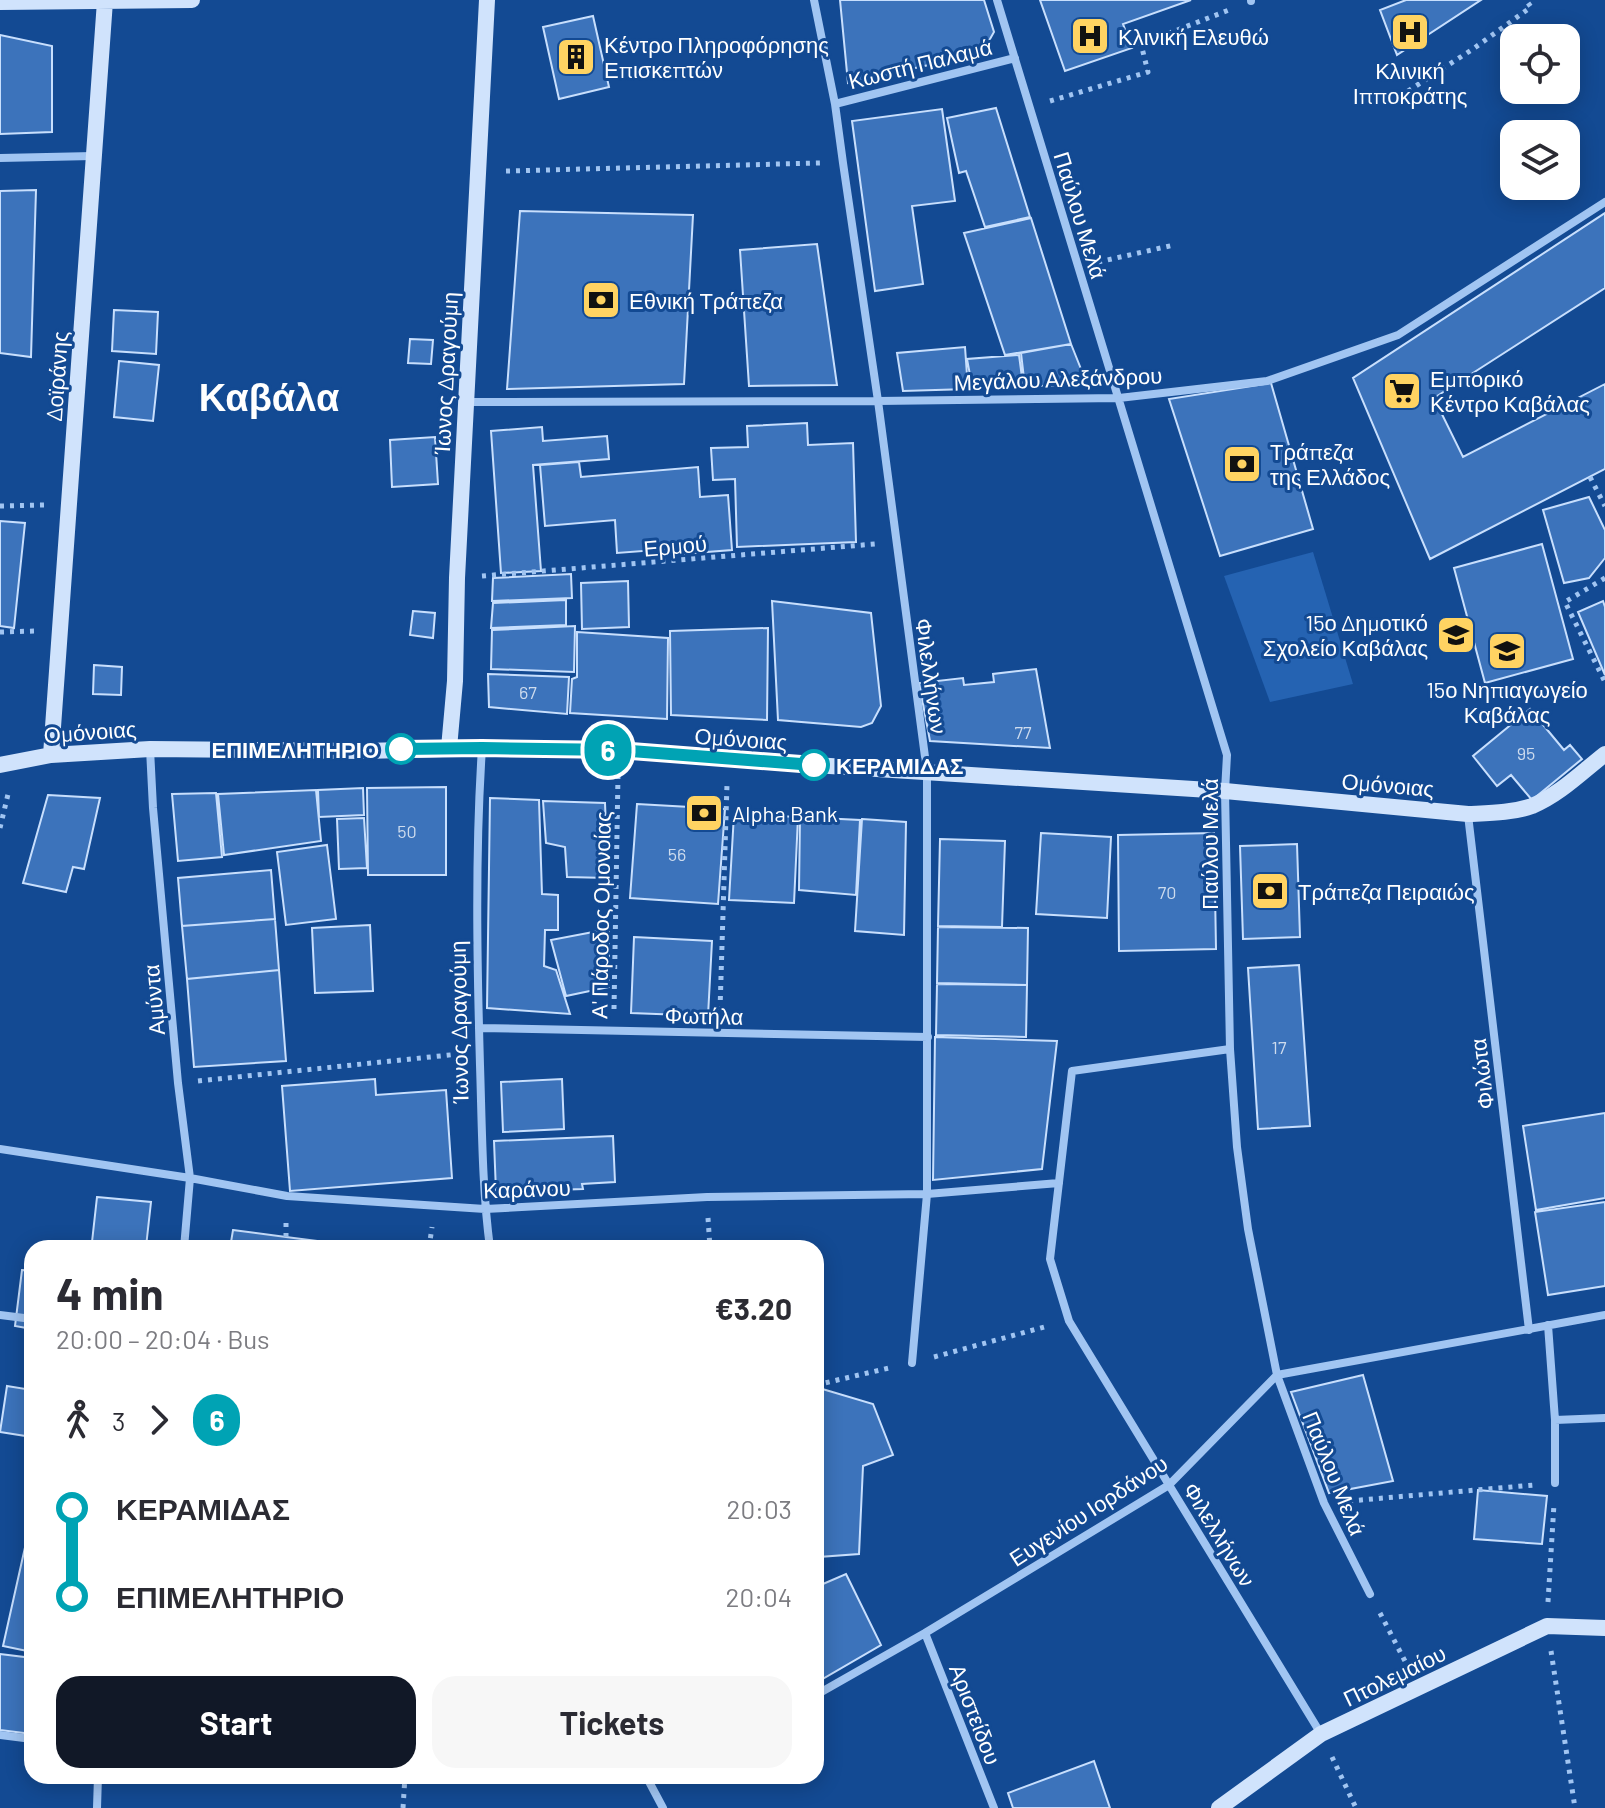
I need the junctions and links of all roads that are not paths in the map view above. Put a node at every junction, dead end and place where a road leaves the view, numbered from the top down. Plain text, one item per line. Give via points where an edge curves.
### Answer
1 (192, 0) edge
2 (487, 0) edge
3 (814, 0) edge
4 (1010, 0) edge
5 (105, 1) edge
6 (0, 2) edge
7 (998, 2) edge
8 (1015, 58) junction
9 (835, 104) junction
10 (94, 156) junction
11 (0, 158) edge
12 (1605, 202) edge
13 (1119, 398) junction
14 (878, 401) junction
15 (465, 402) junction
16 (449, 748) junction
17 (482, 748) junction
18 (150, 749) junction
19 (1605, 754) edge
20 (51, 755) junction
21 (0, 765) edge
22 (927, 772) junction
23 (1225, 791) junction
24 (1468, 814) junction
25 (479, 1028) junction
26 (928, 1037) junction
27 (1230, 1049) junction
28 (0, 1149) edge
29 (190, 1178) junction
30 (1059, 1183) junction
31 (927, 1194) junction
32 (485, 1209) junction
33 (185, 1240) edge
34 (489, 1240) edge
35 (0, 1315) edge
36 (1605, 1315) edge
37 (24, 1318) edge
38 (1548, 1325) junction
39 (1529, 1330) junction
40 (912, 1363) road end
41 (1277, 1375) junction
42 (1605, 1418) edge
43 (1555, 1420) junction
44 (1555, 1483) road end
45 (1169, 1485) junction
46 (1370, 1594) road end
47 (1605, 1628) edge
48 (925, 1633) junction
49 (824, 1690) edge
50 (1321, 1734) junction
51 (0, 1735) edge
52 (24, 1738) edge
53 (98, 1784) edge
54 (650, 1784) edge
55 (97, 1808) edge
56 (663, 1808) edge
57 (994, 1808) edge
58 (1219, 1808) edge

1 - 5 street
2 - 15 street, Ίωνος Δραγούμη
3 - 9 street, Φιλελλήνων
4 - 7 street, Κωστή Παλαμά
5 - 6 street
5 - 10 street, Δοϊράνης
7 - 8 street, Παύλου Μελά
8 - 9 street, Κωστή Παλαμά
8 - 13 street, Παύλου Μελά
9 - 14 street, Φιλελλήνων
10 - 11 street
10 - 20 street, Δοϊράνης
12 - 13 street, Μεγάλου Αλεξάνδρου via 1398,335 1267,381
13 - 14 street, Μεγάλου Αλεξάνδρου
13 - 23 street, Παύλου Μελά via 1227,755
14 - 15 street, Μεγάλου Αλεξάνδρου
14 - 22 street, Φιλελλήνων
15 - 16 street, Ίωνος Δραγούμη
16 - 17 street, Ομόνοιας
16 - 18 street, Ομόνοιας
17 - 22 street, Ομόνοιας via 618,750
17 - 25 street, Ίωνος Δραγούμη
18 - 20 street, Ομόνοιας
18 - 29 street, Αμύντα
19 - 24 street, Ομόνοιας via 1530,806
20 - 21 street, Ομόνοιας
22 - 23 street, Ομόνοιας
22 - 26 street, Φιλελλήνων
23 - 24 street, Ομόνοιας
23 - 27 street, Παύλου Μελά
24 - 39 street, Φιλώτα
25 - 26 street, Φωτήλα
25 - 32 street, Ίωνος Δραγούμη
26 - 31 street, Φιλελλήνων
27 - 30 street, Φιλελλήνων via 1072,1071
27 - 41 street, Παύλου Μελά via 1248,1229
28 - 29 street, Καράνου
29 - 32 street, Καράνου via 287,1196
29 - 33 street, Αμύντα
30 - 31 street, Καράνου
30 - 45 street, Φιλελλήνων via 1050,1259 1069,1321
31 - 32 street, Καράνου via 707,1197
31 - 40 street, Φιλελλήνων
32 - 34 street, Ίωνος Δραγούμη
35 - 37 street
36 - 38 street
38 - 39 street
38 - 43 street
39 - 41 street
41 - 45 street, Ευγενίου Ιορδάνου
41 - 46 street, Παύλου Μελά via 1324,1503
42 - 43 street
43 - 44 street
45 - 48 street, Ευγενίου Ιορδάνου
45 - 50 street, Φιλελλήνων
47 - 50 street, Πτολεμαίου via 1547,1626
48 - 49 street, Ευγενίου Ιορδάνου
48 - 57 street, Αριστείδου
50 - 58 street, Πτολεμαίου
51 - 52 street
53 - 55 street
54 - 56 street

